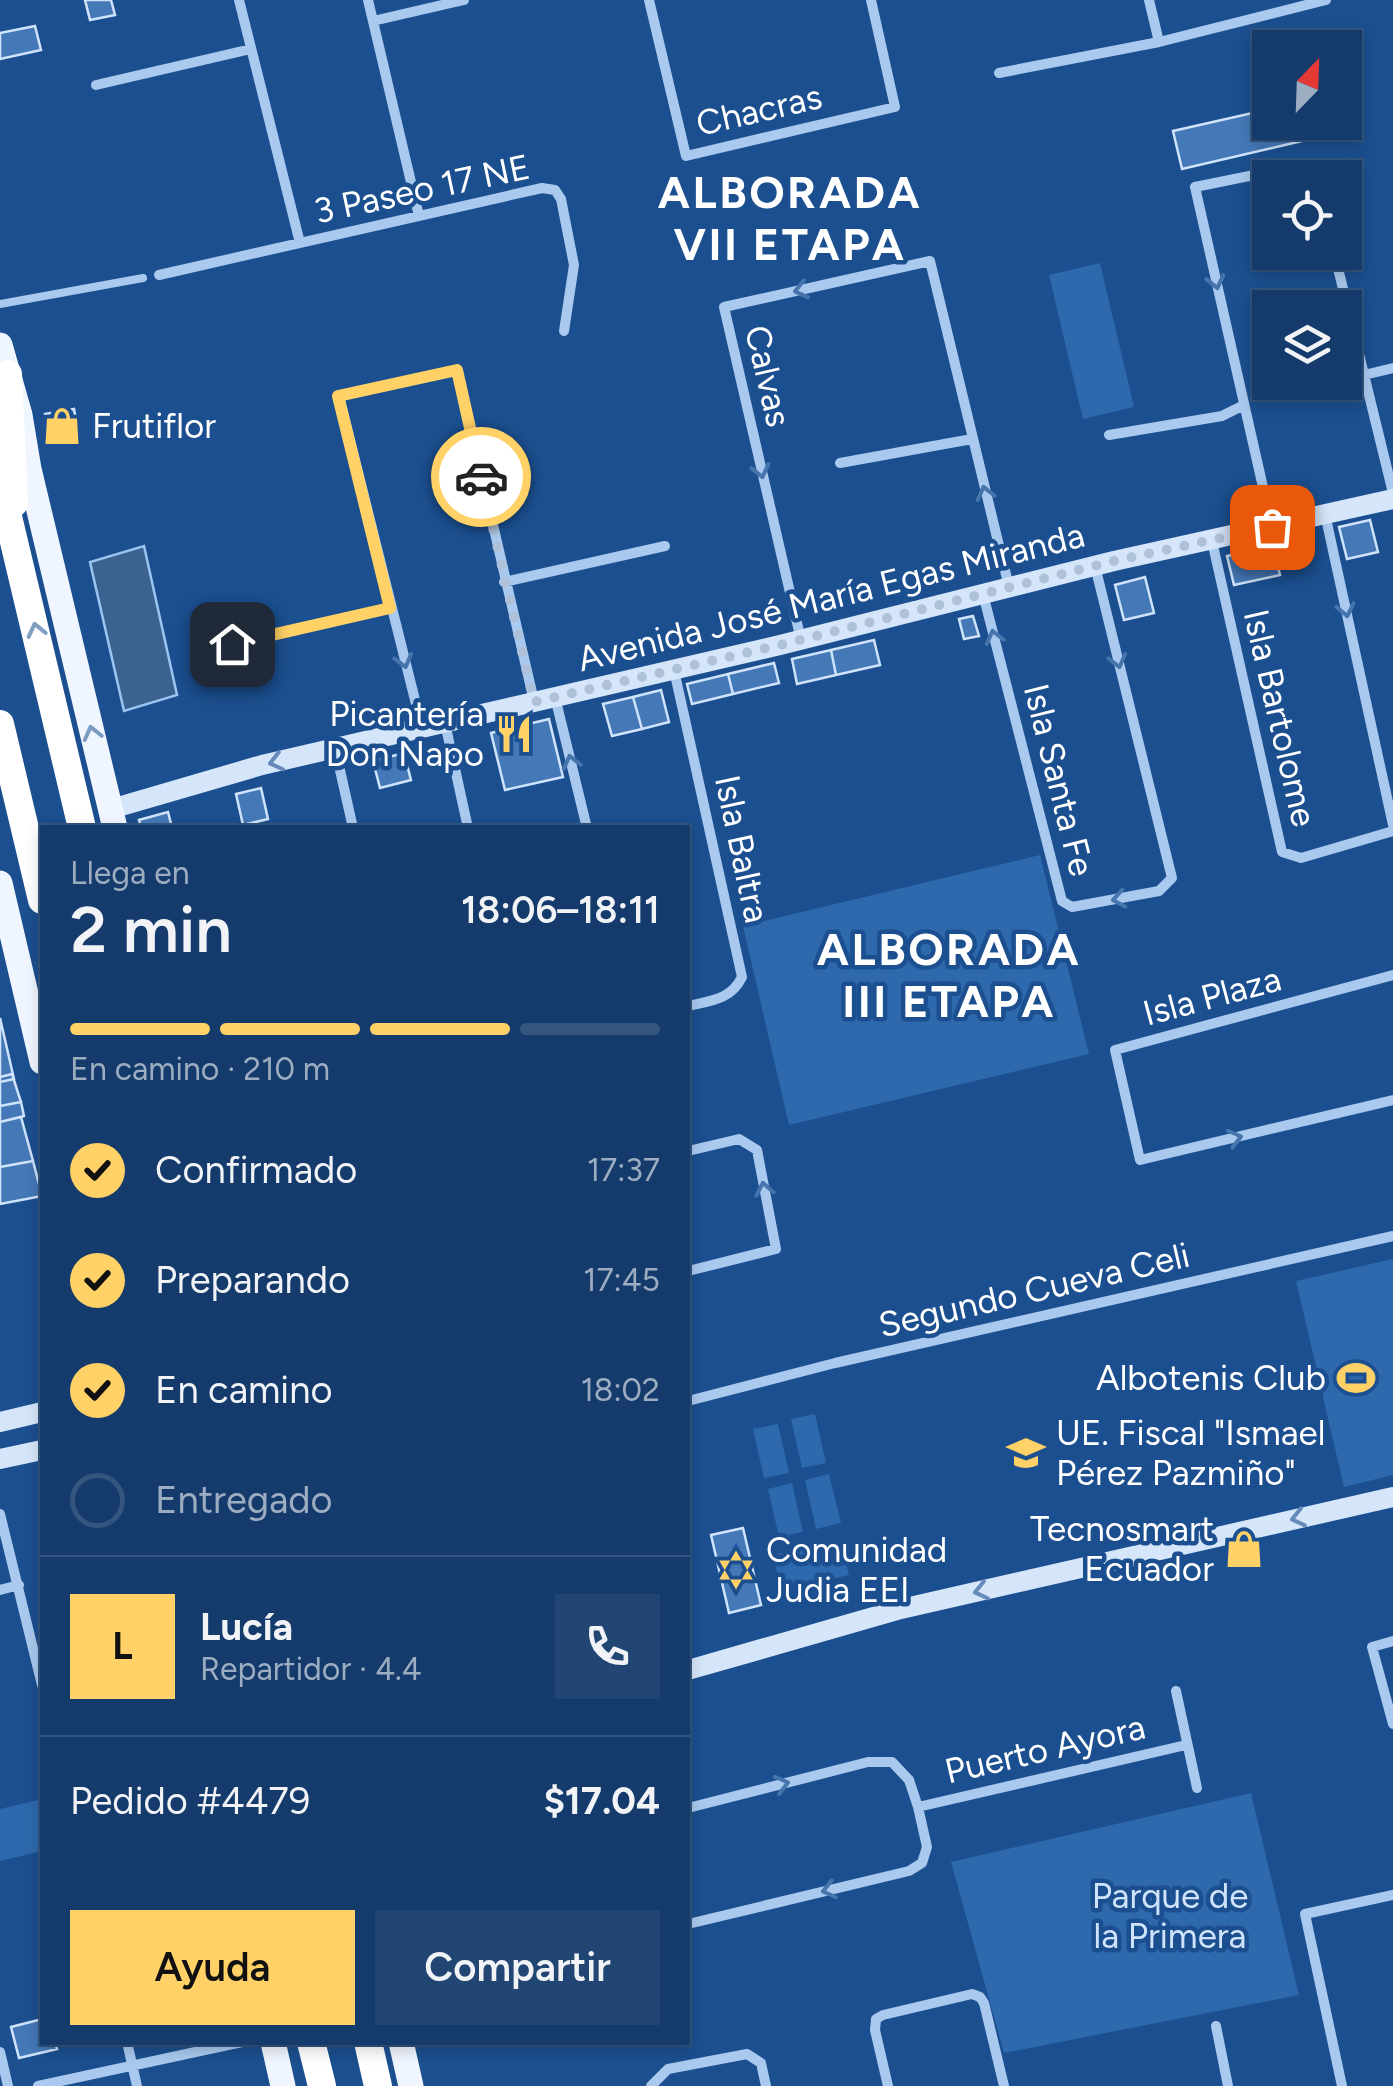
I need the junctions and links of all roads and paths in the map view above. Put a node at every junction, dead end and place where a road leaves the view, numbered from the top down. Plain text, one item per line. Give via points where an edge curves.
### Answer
1 (239, 0) edge
2 (368, 0) edge
3 (464, 0) edge
4 (648, 0) edge
5 (870, 0) edge
6 (1149, 0) edge
7 (1326, 0) edge
8 (1278, 6) edge
9 (373, 20) junction
10 (1159, 42) junction
11 (251, 49) junction
12 (999, 73) dead end
13 (96, 85) dead end
14 (1252, 175) edge
15 (419, 216) junction
16 (300, 242) junction
17 (1338, 270) edge
18 (159, 275) dead end
19 (143, 278) dead end
20 (0, 304) edge
21 (564, 331) dead end
22 (0, 344) edge
23 (1393, 368) edge
24 (8, 374) junction
25 (1364, 375) junction
26 (1244, 406) junction
27 (1109, 434) dead end
28 (972, 439) junction
29 (840, 463) dead end
30 (0, 483) edge
31 (1393, 496) edge
32 (1326, 514) junction
33 (1272, 527) junction
34 (1212, 541) junction
35 (16, 544) junction
36 (665, 546) dead end
37 (1095, 566) junction
38 (504, 582) junction
39 (1009, 588) junction
40 (982, 594) junction
41 (390, 608) junction
42 (800, 640) junction
43 (232, 644) dead end
44 (674, 668) junction
45 (555, 697) junction
46 (534, 702) junction
47 (445, 722) junction
48 (0, 724) edge
49 (422, 728) junction
50 (335, 748) junction
51 (113, 818) edge
52 (81, 825) edge
53 (353, 825) edge
54 (467, 825) edge
55 (586, 825) edge
56 (1393, 828) edge
57 (0, 883) edge
58 (40, 892) edge
59 (7, 945) edge
60 (1393, 975) edge
61 (690, 1005) edge
62 (40, 1055) edge
63 (1393, 1100) edge
64 (690, 1151) edge
65 (1393, 1236) edge
66 (690, 1270) edge
67 (690, 1400) edge
68 (40, 1412) edge
69 (0, 1422) edge
70 (40, 1450) edge
71 (0, 1460) edge
72 (1393, 1497) edge
73 (0, 1514) edge
74 (19, 1585) junction
75 (0, 1590) edge
76 (1393, 1641) edge
77 (690, 1669) edge
78 (40, 1676) edge
79 (1176, 1691) dead end
80 (1393, 1724) edge
81 (1186, 1745) junction
82 (1197, 1788) dead end
83 (690, 1807) edge
84 (918, 1807) junction
85 (1393, 1895) edge
86 (690, 1924) edge
87 (1216, 2026) dead end
88 (128, 2045) edge
89 (227, 2045) edge
90 (274, 2045) edge
91 (313, 2045) edge
92 (369, 2045) edge
93 (402, 2045) edge
94 (0, 2052) edge
95 (132, 2064) junction
96 (8, 2086) edge
97 (38, 2086) edge
98 (137, 2086) edge
99 (284, 2086) edge
100 (322, 2086) edge
101 (378, 2086) edge
102 (412, 2086) edge
103 (651, 2086) edge
104 (766, 2086) edge
105 (888, 2086) edge
106 (1004, 2086) edge
107 (1228, 2086) edge
108 (1342, 2086) edge

1 - 11 street
2 - 9 street
3 - 9 street
4 - 5 street, Chacras via 686,156 895,106
6 - 10 street
7 - 8 street
8 - 10 street
9 - 15 street
10 - 12 street
11 - 13 street
11 - 16 street
14 -> 26 street via 1195,187
15 - 16 street, 3 Paseo 17 NE
15 - 21 street, 3 Paseo 17 NE via 555,190 574,265
16 - 18 street, 3 Paseo 17 NE
17 - 25 street
19 - 20 lane
22 - 24 main road
23 - 25 street
24 - 35 highway
51 -> 24 main road
25 - 31 street
26 - 27 street via 1222,416
26 - 33 street
28 - 29 street
39 -> 28 street, Calvas
28 -> 42 street, Calvas via 930,261 724,308
30 - 35 highway
31 - 32 street, Avenida José María Egas Miranda
32 - 33 street, Avenida José María Egas Miranda
32 -> 56 street, Isla Bartolome
33 - 34 street, Avenida José María Egas Miranda
34 - 37 street, Avenida José María Egas Miranda
34 - 56 street, Isla Bartolome via 1282,852 1300,858
52 -> 35 highway
36 - 38 street
37 - 39 street, Avenida José María Egas Miranda
37 -> 40 street, Isla Santa Fe via 1172,878 1159,891 1072,907 1062,901
38 - 41 street via 457,370 338,396
38 - 46 street
39 - 40 street, Avenida José María Egas Miranda
40 - 42 street, Avenida José María Egas Miranda
41 - 43 street
41 -> 49 street
42 - 44 street, Avenida José María Egas Miranda
44 - 45 street, Avenida José María Egas Miranda
44 - 61 street, Isla Baltra via 742,977 736,991
45 - 46 street, Avenida José María Egas Miranda
55 -> 45 street
46 - 47 street, Avenida José María Egas Miranda
47 - 49 street, Avenida José María Egas Miranda
47 - 54 street
48 - 58 highway
49 - 50 street, Avenida José María Egas Miranda
50 -> 51 street, Avenida José María Egas Miranda
50 - 53 street
57 - 59 main road
59 - 62 main road
60 -> 63 street, Isla Plaza via 1115,1050 1140,1160
66 -> 64 street via 776,1248 756,1150 739,1139
65 - 67 street, Segundo Cueva Celi
68 - 69 street
70 - 71 street
72 -> 77 street via 901,1609
73 - 74 street
74 - 75 street
74 - 78 street
76 - 80 street via 1372,1647
79 - 81 street, Puerto Ayora
81 - 82 street, Puerto Ayora
81 - 84 street, Puerto Ayora
83 -> 84 street, Puerto Ayora via 868,1762 892,1762 909,1780
84 -> 86 street, Puerto Ayora via 927,1847 922,1863 909,1871
85 - 108 street via 1305,1914
87 - 107 street
88 - 95 street
89 - 95 street
90 - 99 main road
91 - 100 highway
92 - 101 highway
93 - 102 main road
94 - 96 street
95 - 97 street
95 - 98 street
103 - 104 street via 668,2069 747,2054 761,2063
105 - 106 street via 876,2020 972,1994 984,2003

